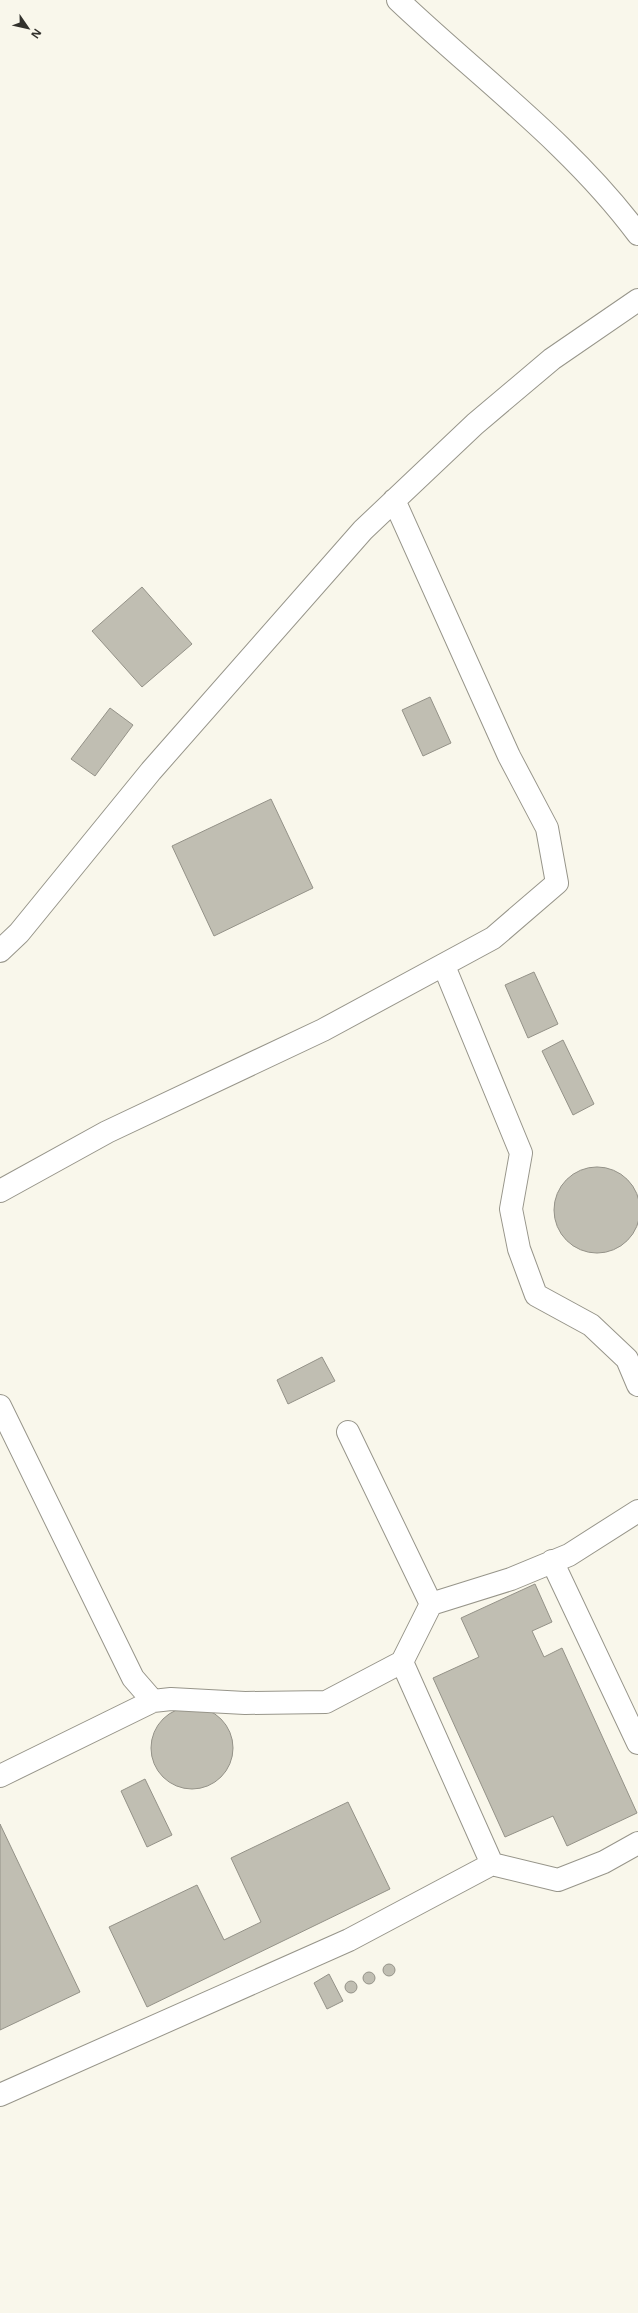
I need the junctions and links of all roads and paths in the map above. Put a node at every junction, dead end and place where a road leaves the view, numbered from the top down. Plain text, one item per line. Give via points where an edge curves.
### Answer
1 (398, 0) edge
2 (638, 234) edge
3 (638, 300) edge
4 (394, 500) junction
5 (0, 951) edge
6 (444, 966) junction
7 (0, 1191) edge
8 (638, 1384) edge
9 (0, 1406) edge
10 (348, 1432) dead end
11 (638, 1510) edge
12 (552, 1561) junction
13 (431, 1604) junction
14 (402, 1662) junction
15 (153, 1701) junction
16 (638, 1743) edge
17 (0, 1776) edge
18 (638, 1843) edge
19 (492, 1864) junction
20 (0, 2095) edge

1 - 2 street via 564,152 595,183
3 - 4 street via 552,359 475,424
4 - 5 street via 363,530 266,638 151,772 19,933
4 - 6 street via 509,756 547,828 557,883 494,938
6 - 7 street via 323,1030 107,1132
6 - 8 street via 521,1153 511,1209 519,1249 536,1295 591,1325 628,1359
9 - 15 street via 133,1678
10 - 13 street
11 - 12 street via 569,1555
12 - 13 street via 511,1579
12 - 16 street
13 - 14 street
14 - 15 street via 326,1702
14 - 19 street
15 - 17 street
18 - 19 street via 604,1862 558,1880
19 - 20 street via 349,1940

